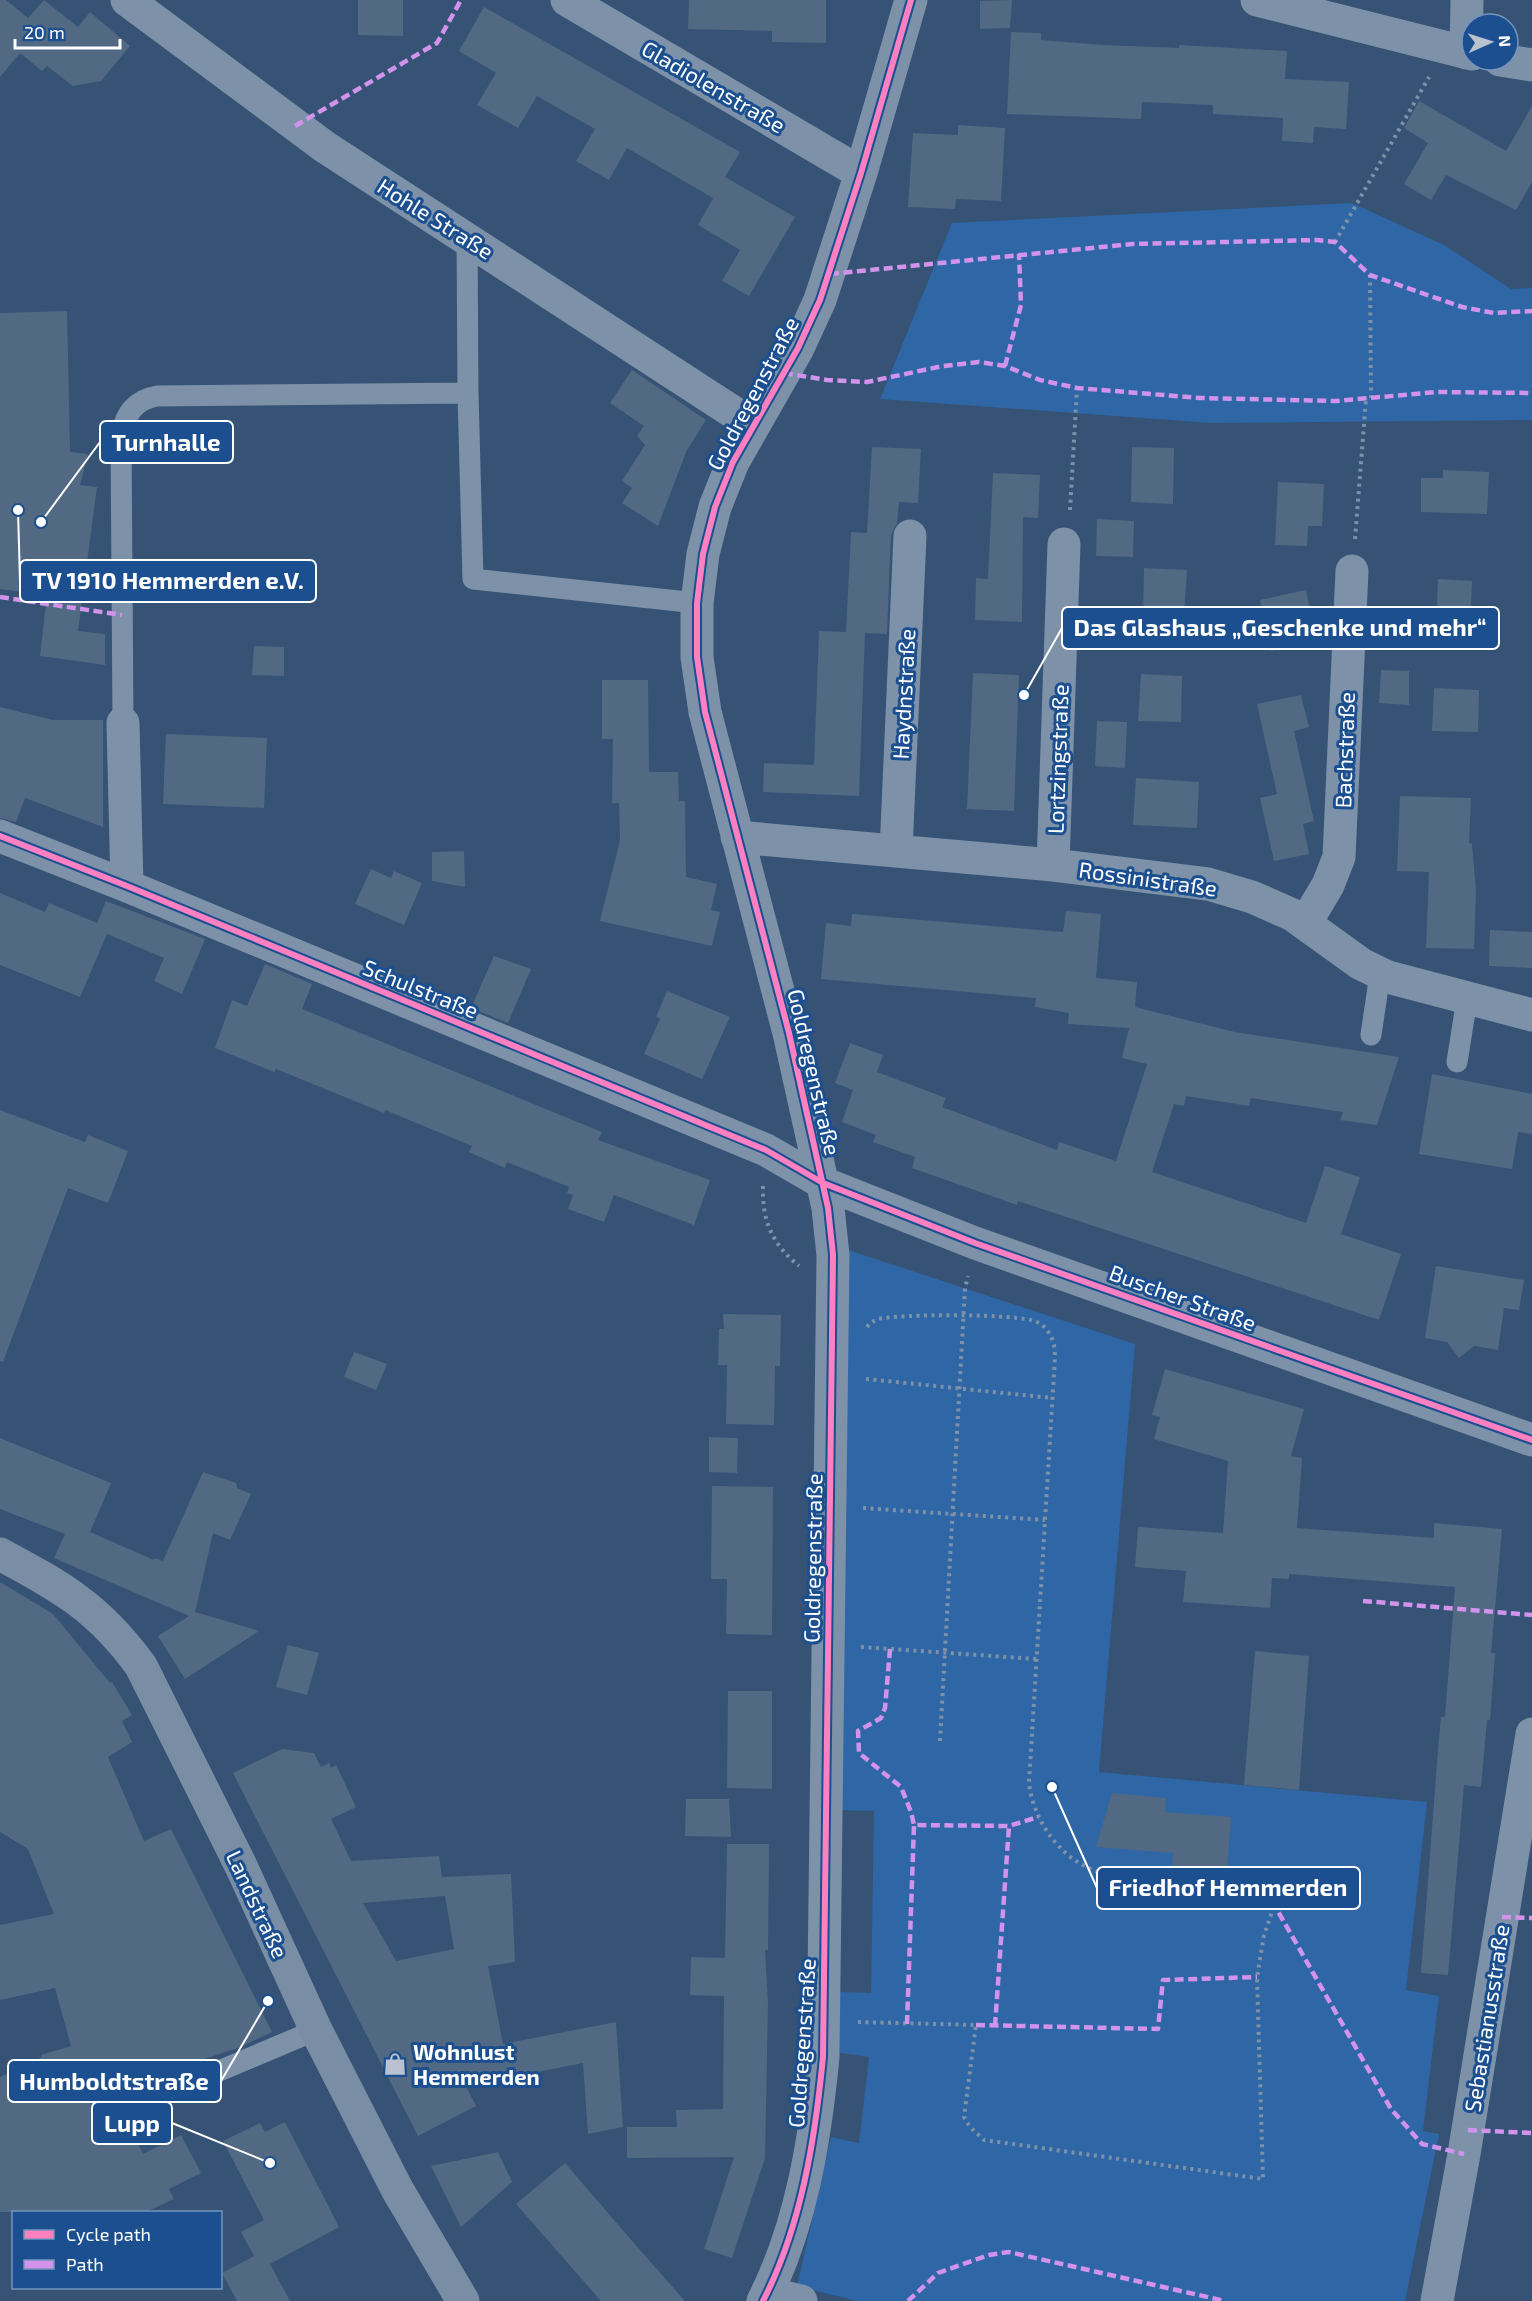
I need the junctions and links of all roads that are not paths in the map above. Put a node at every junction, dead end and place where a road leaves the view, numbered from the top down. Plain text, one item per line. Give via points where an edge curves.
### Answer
1 (127, 0) edge
2 (567, 0) edge
3 (911, 0) edge
4 (1257, 0) edge
5 (1460, 52) edge
6 (861, 172) junction
7 (466, 236) junction
8 (468, 393) junction
9 (753, 425) junction
10 (910, 536) dead end
11 (1064, 544) road end
12 (1352, 571) road end
13 (697, 603) junction
14 (123, 723) joint
15 (0, 836) edge
16 (737, 837) junction
17 (896, 851) junction
18 (1053, 866) junction
19 (127, 886) junction
20 (1306, 922) junction
21 (1380, 974) junction
22 (1467, 999) junction
23 (1532, 1015) edge
24 (1371, 1035) dead end
25 (1457, 1062) dead end
26 (823, 1183) junction
27 (1532, 1440) edge
28 (0, 1554) edge
29 (1532, 1734) edge
30 (316, 2030) junction
31 (146, 2102) dead end
32 (765, 2297) edge
33 (463, 2301) edge
34 (801, 2301) edge
35 (1437, 2301) edge

1 - 7 street, Hohle Straße via 325,147
2 - 6 street, Gladiolenstraße
3 - 6 street, Goldregenstraße
4 - 5 street
6 - 9 street, Goldregenstraße via 830,274 813,315
7 - 8 lane
7 - 9 street, Hohle Straße
8 - 13 lane via 473,579
8 - 14 lane via 157,396 133,407 124,421 121,437
9 - 13 street, Goldregenstraße via 715,507 703,554
10 - 17 street, Haydnstraße
11 - 18 street, Lortzingstraße
12 - 20 street, Bachstraße via 1340,847 1332,876
13 - 16 street, Goldregenstraße via 697,657 705,712
14 - 19 street
15 - 19 street, Schulstraße
16 - 17 street, Rossinistraße
16 - 26 street, Goldregenstraße via 789,1033
17 - 18 street, Rossinistraße
18 - 20 street, Rossinistraße via 1208,884 1266,902
19 - 26 street, Schulstraße via 766,1150
20 - 21 street, Rossinistraße
21 - 22 street, Rossinistraße
21 - 24 lane
22 - 23 street, Rossinistraße
22 - 25 lane
26 - 27 street, Buscher Straße via 975,1243
26 - 32 street, Goldregenstraße via 831,1232 834,1296 825,2019 809,2163
28 - 30 street, Landstraße via 90,1608 141,1666 241,1866
29 - 35 street, Sebastianusstraße
30 - 31 lane
30 - 33 street, Landstraße via 398,2189
32 - 34 street

